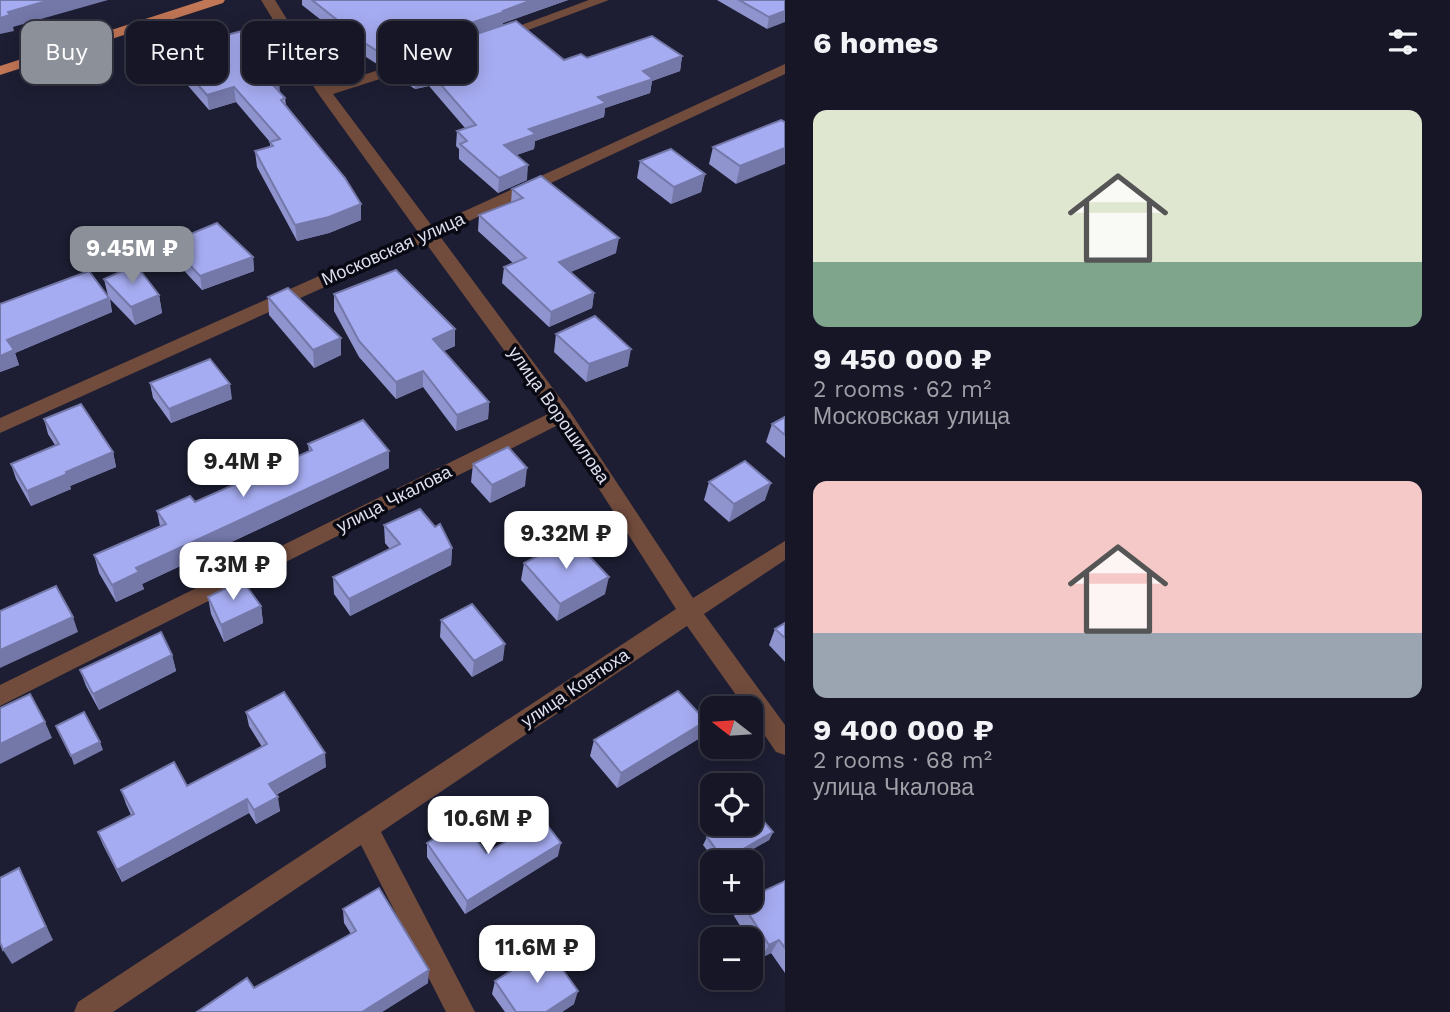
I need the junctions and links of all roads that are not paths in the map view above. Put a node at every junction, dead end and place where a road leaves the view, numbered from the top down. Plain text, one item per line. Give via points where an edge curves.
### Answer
1 (218, 0) edge
2 (268, 0) edge
3 (602, 0) edge
4 (486, 40) edge
5 (785, 68) edge
6 (0, 71) edge
7 (378, 75) edge
8 (324, 92) junction
9 (428, 234) junction
10 (562, 415) junction
11 (0, 426) edge
12 (785, 549) edge
13 (690, 612) junction
14 (0, 696) edge
15 (785, 744) edge
16 (366, 828) junction
17 (88, 1012) edge
18 (461, 1012) edge

1 - 6 main road
2 - 8 street, улица Ворошилова
3 - 4 street
5 - 9 street, Московская улица
7 - 8 street
8 - 9 street, улица Ворошилова
9 - 10 street, улица Ворошилова
9 - 11 street, Московская улица
10 - 13 street, улица Ворошилова
10 - 14 street, улица Чкалова
12 - 13 street, улица Ковтюха
13 - 15 street, улица Ворошилова
13 - 16 street, улица Ковтюха
16 - 17 street, улица Ковтюха
16 - 18 street

